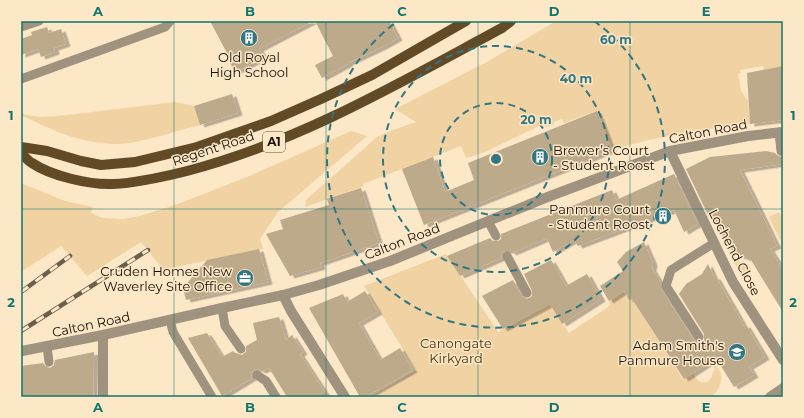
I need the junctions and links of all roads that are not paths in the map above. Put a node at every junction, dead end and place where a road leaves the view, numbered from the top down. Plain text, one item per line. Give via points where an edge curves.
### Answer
1 (39, 21) edge
2 (170, 21) edge
3 (466, 21) edge
4 (511, 21) edge
5 (21, 27) edge
6 (21, 79) edge
7 (781, 132) edge
8 (21, 147) edge
9 (781, 151) dead end
10 (670, 152) junction
11 (21, 153) edge
12 (488, 221) junction
13 (496, 236) dead end
14 (714, 243) junction
15 (508, 256) dead end
16 (527, 292) dead end
17 (283, 294) junction
18 (222, 308) junction
19 (170, 320) junction
20 (103, 335) junction
21 (699, 337) dead end
22 (47, 346) junction
23 (241, 350) dead end
24 (22, 351) edge
25 (783, 360) edge
26 (49, 362) dead end
27 (257, 375) dead end
28 (783, 388) edge
29 (103, 397) edge
30 (212, 397) edge
31 (276, 397) edge
32 (345, 397) edge
33 (770, 397) edge

1 - 5 lane
2 - 6 lane via 165,27
3 - 8 main road, Regent Road / A1 via 372,75 321,100 197,147 135,162 101,164
4 - 11 main road, Regent Road / A1 via 375,96 286,137 216,163 133,182 96,184 50,172 31,163
7 - 9 lane
7 - 10 street, Calton Road
10 - 12 street, Calton Road
10 - 14 street, Lochend Close
12 - 13 lane
12 - 17 street, Calton Road via 390,261 319,285
14 - 21 lane via 671,270 666,286
14 - 25 street, Lochend Close via 733,282
15 - 16 lane
17 - 18 street, Calton Road
17 - 32 street
18 - 19 street, Calton Road
18 - 23 lane via 225,326
19 - 20 street, Calton Road
19 - 30 lane via 173,332
20 - 22 street, Calton Road
20 - 29 street
22 - 24 street, Calton Road
22 - 26 lane
27 - 31 lane via 266,381
28 - 33 street

